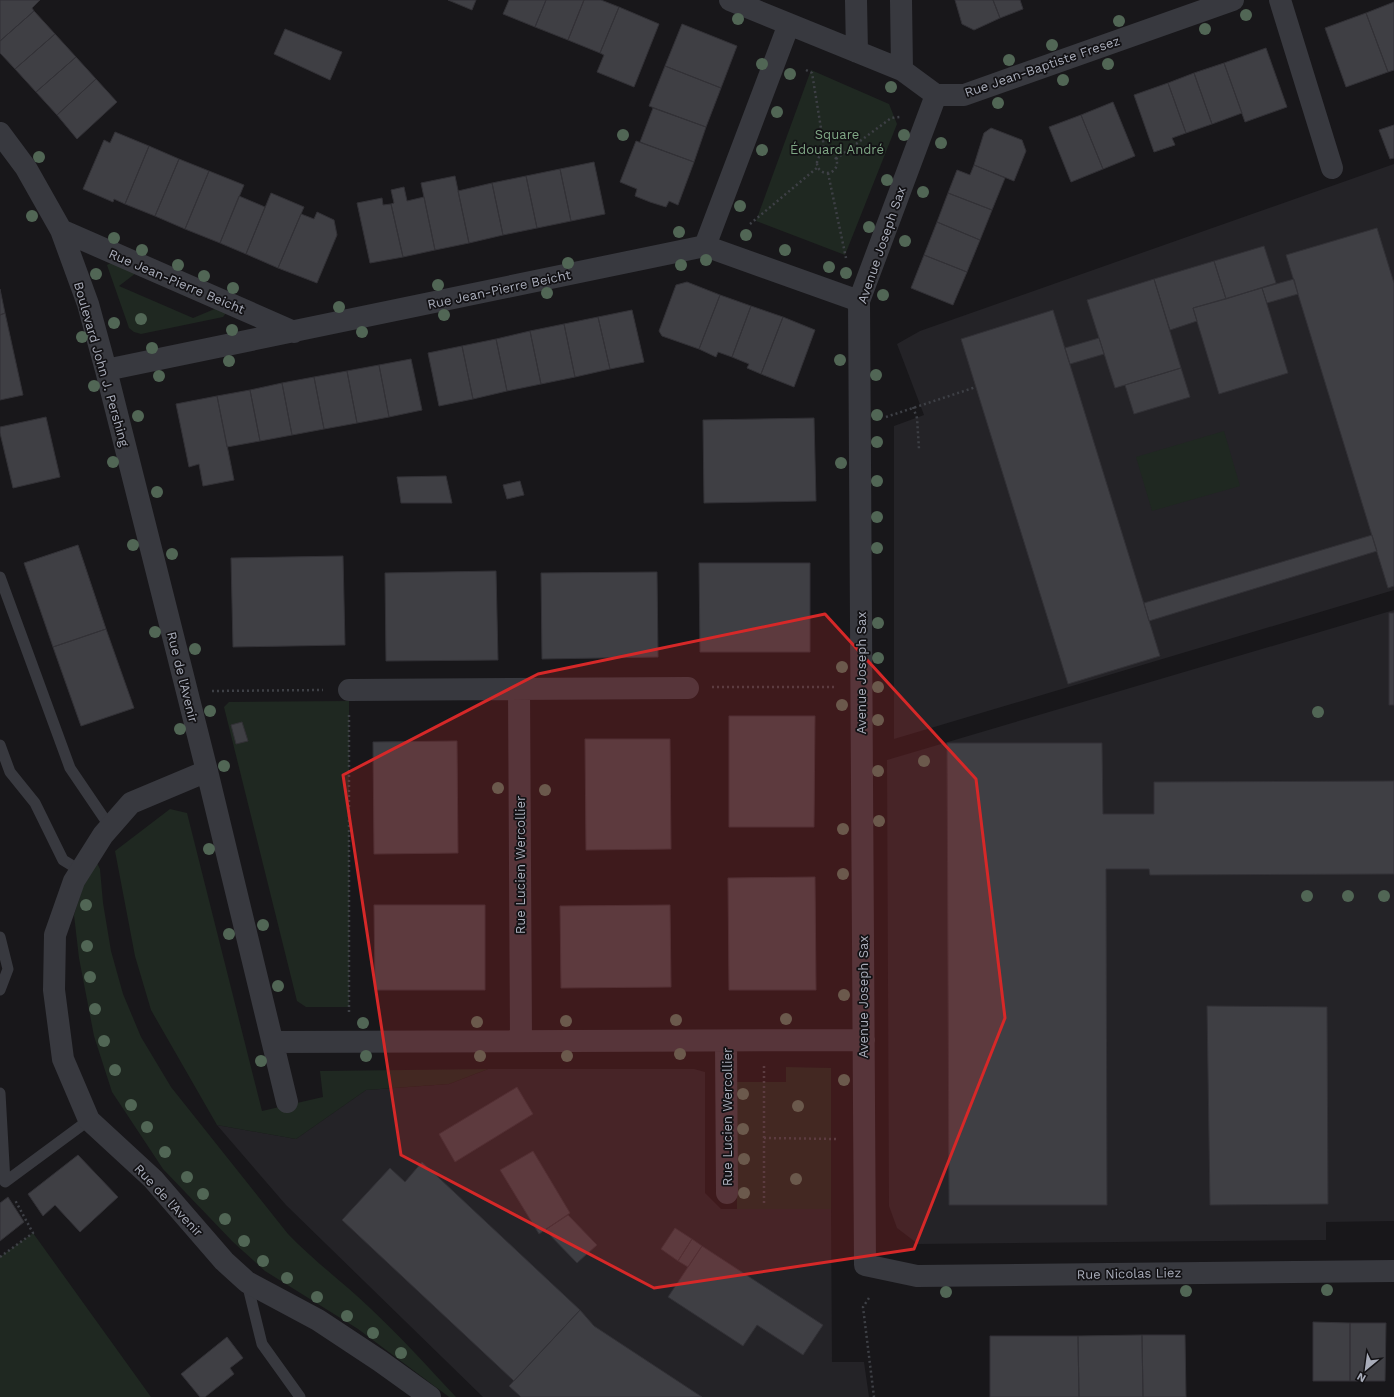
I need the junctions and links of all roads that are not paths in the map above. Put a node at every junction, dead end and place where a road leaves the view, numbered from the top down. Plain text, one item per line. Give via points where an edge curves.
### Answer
1 (730, 0) edge
2 (856, 0) edge
3 (901, 0) edge
4 (1233, 0) edge
5 (1280, 0) edge
6 (789, 24) junction
7 (857, 52) junction
8 (902, 70) junction
9 (936, 95) junction
10 (0, 133) edge
11 (1332, 168) dead end
12 (61, 230) junction
13 (705, 246) junction
14 (859, 301) junction
15 (294, 332) junction
16 (106, 370) junction
17 (132, 472) joint
18 (0, 577) edge
19 (688, 688) road end
20 (519, 689) junction
21 (349, 690) road end
22 (0, 745) edge
23 (207, 771) junction
24 (110, 826) junction
25 (81, 870) junction
26 (0, 937) edge
27 (0, 990) edge
28 (864, 1040) junction
29 (521, 1041) junction
30 (726, 1041) junction
31 (273, 1042) junction
32 (0, 1093) edge
33 (287, 1102) dead end
34 (89, 1120) junction
35 (727, 1193) dead end
36 (865, 1265) joint
37 (1394, 1271) edge
38 (247, 1282) junction
39 (300, 1397) edge
40 (430, 1397) edge

1 - 6 street
2 - 7 street
3 - 8 street
4 - 9 street, Rue Jean-Baptiste Fresez via 964,94
5 - 11 street
6 - 7 street
6 - 13 street
7 - 8 street
8 - 9 street
9 - 14 street, Avenue Joseph Sax
10 - 12 street, Boulevard John J. Pershing via 26,168
12 - 15 street, Rue Jean-Pierre Beicht
12 - 16 street, Boulevard John J. Pershing via 88,304
13 - 14 street
13 - 15 street, Rue Jean-Pierre Beicht
14 - 28 street, Avenue Joseph Sax
15 - 16 street, Rue Jean-Pierre Beicht
16 - 17 street, Boulevard John J. Pershing
17 - 23 street, Rue de l'Avenir
18 - 24 lane via 70,768
19 - 20 street
20 - 21 street
20 - 29 street, Rue Lucien Wercollier
22 - 25 lane via 10,772 35,803 63,860
23 - 24 street, Rue de l'Avenir via 131,803
23 - 31 street
24 - 25 street, Rue de l'Avenir
25 - 34 street, Rue de l'Avenir via 74,881 55,935 54,990 63,1059
26 - 27 lane via 8,970
28 - 30 street, Rue Lucien Wercollier
28 - 36 street, Avenue Joseph Sax
29 - 30 street, Rue Lucien Wercollier
29 - 31 street, Rue Lucien Wercollier
30 - 35 street, Rue Lucien Wercollier
31 - 33 street
32 - 34 lane via 5,1182
34 - 38 street, Rue de l'Avenir via 153,1179 224,1261
36 - 37 street, Rue Nicolas Liez via 917,1276
38 - 39 lane via 262,1344
38 - 40 street, Rue de l'Avenir via 318,1320

